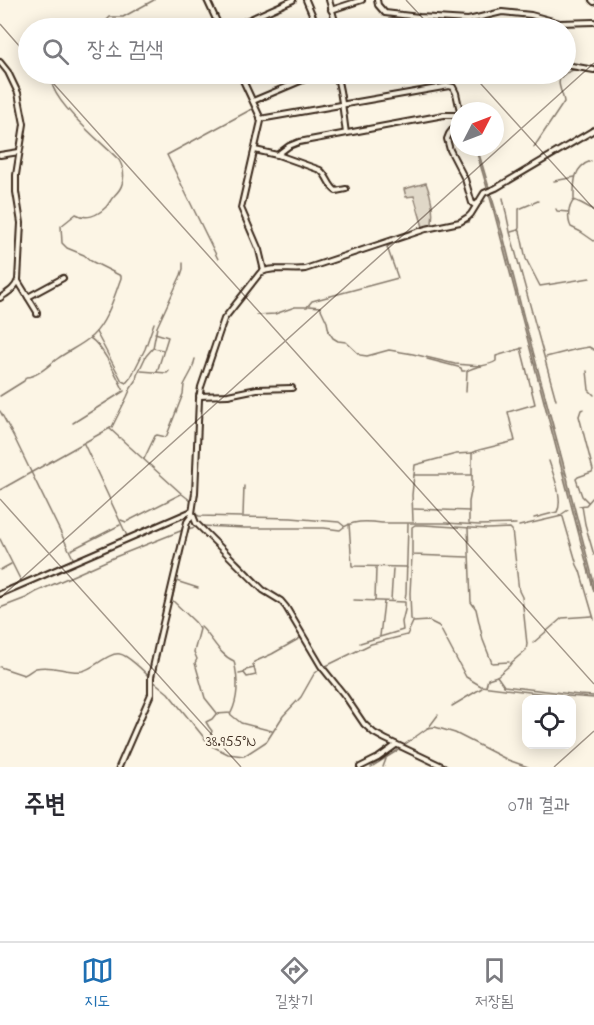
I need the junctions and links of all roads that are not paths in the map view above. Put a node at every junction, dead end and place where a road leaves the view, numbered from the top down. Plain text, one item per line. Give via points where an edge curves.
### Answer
1 (207, 0) edge
2 (293, 0) edge
3 (306, 0) edge
4 (329, 0) edge
5 (362, 0) edge
6 (377, 0) edge
7 (332, 10) junction
8 (215, 18) edge
9 (252, 18) edge
10 (314, 18) edge
11 (334, 18) edge
12 (440, 18) edge
13 (476, 18) edge
14 (542, 18) edge
15 (594, 22) edge
16 (576, 23) edge
17 (0, 62) edge
18 (576, 67) edge
19 (594, 70) edge
20 (245, 84) edge
21 (293, 84) edge
22 (339, 84) edge
23 (253, 101) junction
24 (458, 102) edge
25 (342, 104) junction
26 (450, 114) edge
27 (260, 119) junction
28 (594, 130) edge
29 (346, 133) junction
30 (450, 133) edge
31 (255, 150) junction
32 (450, 150) edge
33 (19, 152) junction
34 (0, 155) edge
35 (277, 155) junction
36 (453, 156) edge
37 (346, 189) dead end
38 (475, 205) junction
39 (264, 271) junction
40 (63, 278) dead end
41 (18, 280) junction
42 (28, 297) junction
43 (0, 298) edge
44 (37, 314) dead end
45 (292, 388) dead end
46 (199, 396) junction
47 (192, 513) junction
48 (0, 594) edge
49 (396, 745) junction
50 (119, 767) edge
51 (360, 767) edge
52 (444, 767) edge

1 - 8 street
2 - 9 street
3 - 10 street
4 - 7 street
5 - 7 street
6 - 12 street via 385,13
7 - 11 street
13 - 14 street via 502,12
15 - 16 street
17 - 33 street via 14,82 23,113 24,136
18 - 19 street
20 - 23 street
21 - 23 street
22 - 25 street
23 - 27 street
24 - 25 street via 453,87 449,86
25 - 27 street
25 - 29 street
26 - 29 street
27 - 31 street
28 - 38 street via 489,191
29 - 35 street via 299,142
30 - 32 street
31 - 35 street
31 - 39 street via 241,208
33 - 34 street
33 - 41 street
35 - 37 street via 320,170 336,191
36 - 38 street
38 - 39 street via 460,222 426,229 305,269
39 - 46 street via 224,319
40 - 42 street
41 - 42 street
41 - 43 street
42 - 44 street
45 - 46 street
46 - 47 street
47 - 48 street
47 - 49 street via 196,523 234,563 286,607 321,666 364,724
47 - 50 street via 159,640 151,694
49 - 51 street
49 - 52 street

